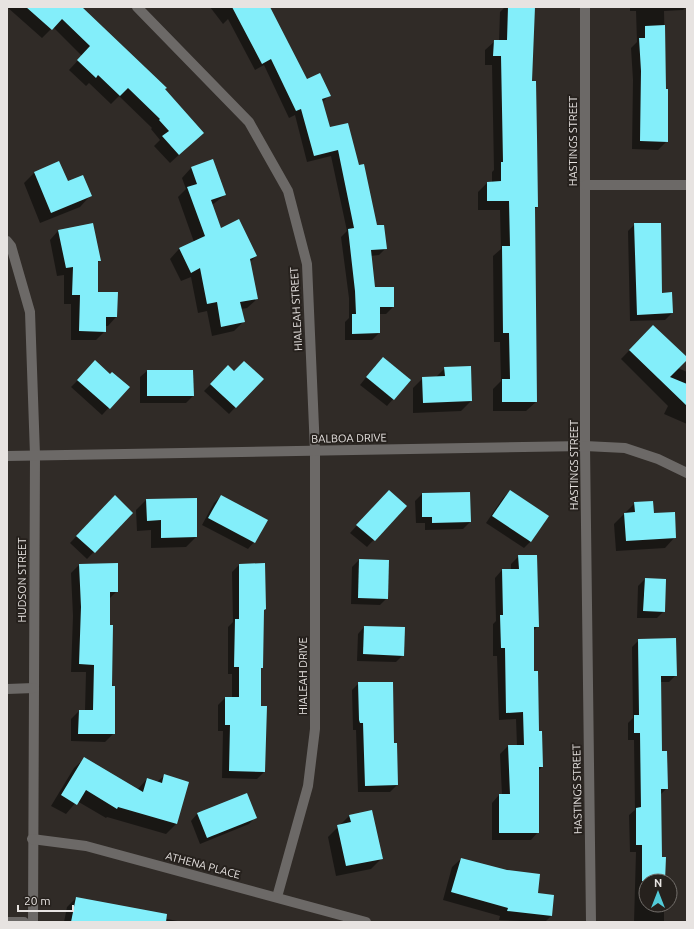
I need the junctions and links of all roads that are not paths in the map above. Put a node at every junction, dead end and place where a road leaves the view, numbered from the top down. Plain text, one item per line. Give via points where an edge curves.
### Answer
1 (137, 7) edge
2 (586, 7) edge
3 (586, 185) junction
4 (687, 185) edge
5 (7, 241) edge
6 (585, 446) junction
7 (315, 451) junction
8 (35, 455) junction
9 (7, 456) edge
10 (687, 473) edge
11 (34, 688) junction
12 (7, 689) edge
13 (32, 839) junction
14 (277, 897) junction
15 (7, 922) edge
16 (24, 922) edge
17 (33, 922) edge
18 (366, 922) edge
19 (591, 922) edge

1 - 7 street, HIALEAH STREET via 249,122 288,191 307,264
2 - 3 street, HASTINGS STREET
3 - 4 street
3 - 6 street, HASTINGS STREET
5 - 8 street, HUDSON STREET via 11,246 30,312
6 - 7 street, BALBOA DRIVE
6 - 10 street, BALBOA DRIVE via 625,448 658,459
6 - 19 street, HASTINGS STREET
7 - 8 street, BALBOA DRIVE
7 - 14 street, HIALEAH DRIVE via 315,729 308,786
8 - 9 street, BALBOA DRIVE
8 - 11 street, HUDSON STREET
11 - 12 street
11 - 13 street, HUDSON STREET
13 - 14 street, ATHENA PLACE via 86,846
13 - 17 street, HUDSON STREET
14 - 18 street, ATHENA PLACE
15 - 16 street

